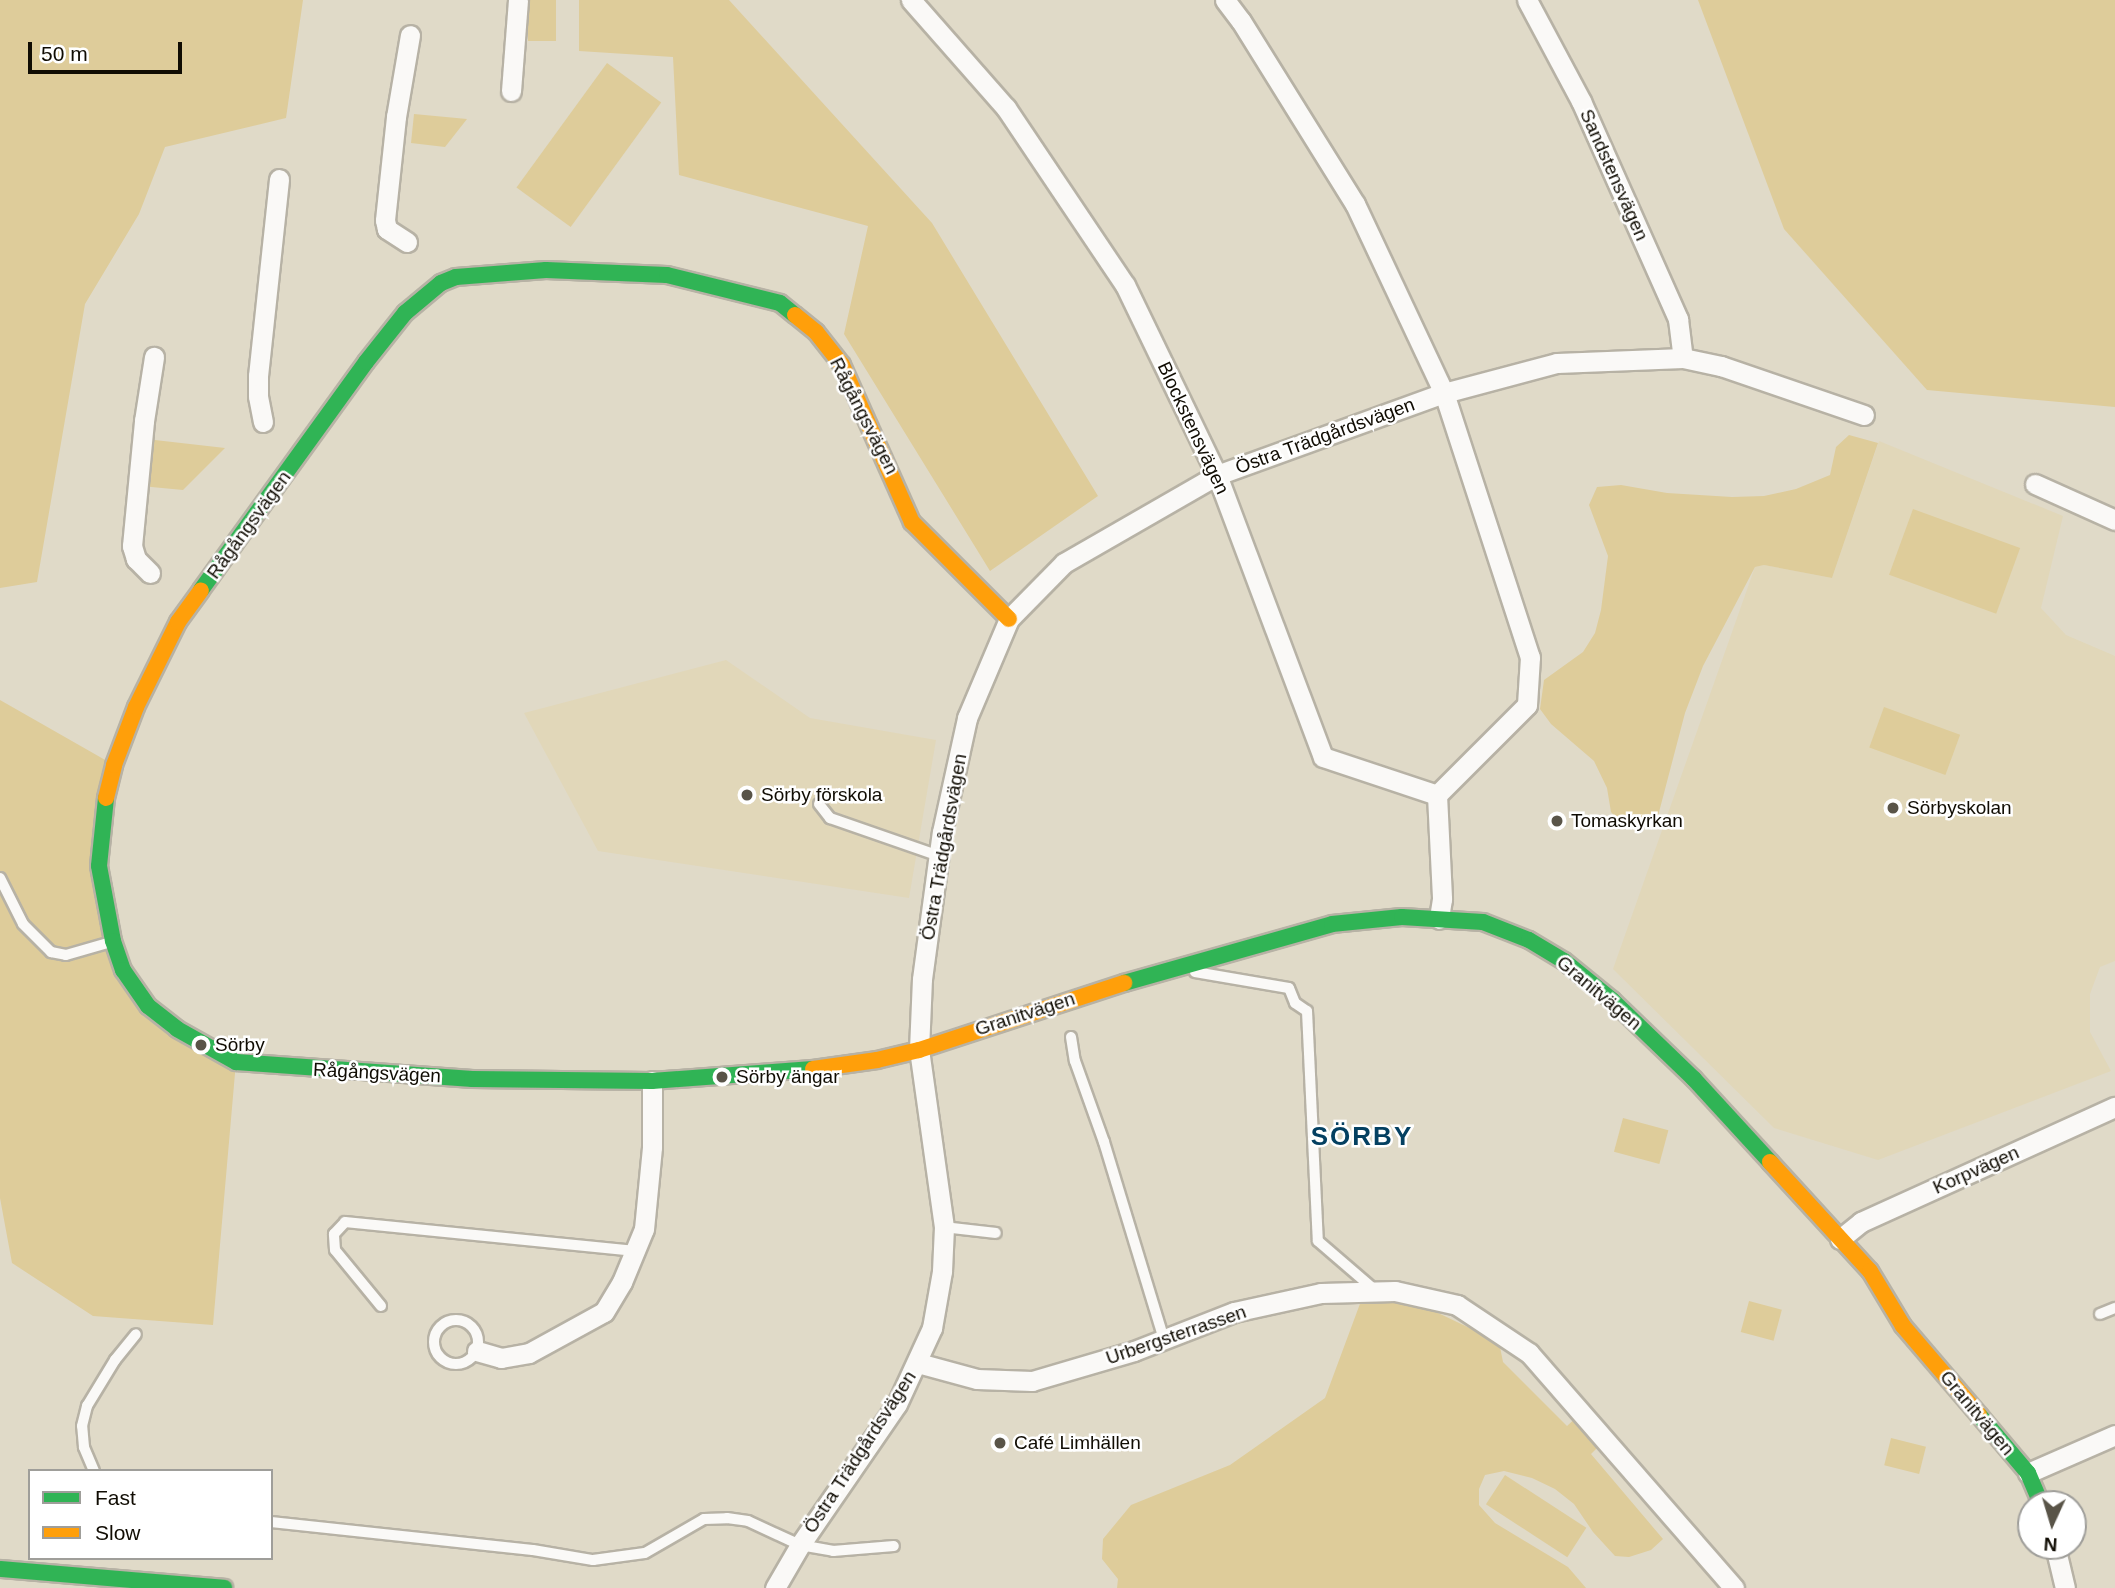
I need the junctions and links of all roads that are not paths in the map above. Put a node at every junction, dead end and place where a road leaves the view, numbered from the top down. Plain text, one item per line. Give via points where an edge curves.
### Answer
1 (518, 0) edge
2 (911, 0) edge
3 (1225, 0) edge
4 (1527, 0) edge
5 (410, 35) dead end
6 (511, 91) dead end
7 (279, 179) dead end
8 (407, 242) dead end
9 (154, 357) dead end
10 (1683, 358) junction
11 (1444, 393) junction
12 (1864, 415) dead end
13 (263, 422) dead end
14 (1217, 475) junction
15 (2035, 484) dead end
16 (2115, 520) edge
17 (150, 573) dead end
18 (1009, 620) junction
19 (1437, 795) junction
20 (819, 804) dead end
21 (939, 856) junction
22 (0, 878) edge
23 (1439, 919) junction
24 (113, 941) junction
25 (1179, 970) junction
26 (1071, 1037) dead end
27 (919, 1050) junction
28 (652, 1081) junction
29 (2115, 1107) edge
30 (944, 1227) junction
31 (996, 1233) dead end
32 (1840, 1239) junction
33 (637, 1251) junction
34 (1377, 1291) junction
35 (381, 1306) dead end
36 (2115, 1308) edge
37 (2101, 1314) dead end
38 (136, 1334) dead end
39 (1164, 1339) junction
40 (477, 1351) junction
41 (918, 1363) junction
42 (2115, 1434) edge
43 (93, 1469) edge
44 (2028, 1473) junction
45 (2035, 1490) edge
46 (273, 1522) edge
47 (800, 1545) junction
48 (894, 1546) dead end
49 (2058, 1560) edge
50 (0, 1569) edge
51 (223, 1588) edge
52 (775, 1588) edge
53 (1734, 1588) edge
54 (2065, 1588) edge

1 - 6 street
2 - 14 street, Blockstensvägen via 1006,108 1125,285
3 - 11 street via 1355,204
4 - 10 street, Sandstensvägen via 1581,101 1678,319
5 - 8 street via 385,220 387,229
7 - 13 street via 258,376
9 - 17 street via 132,546 136,559
10 - 11 street, Östra Trädgårdsvägen via 1557,363
10 - 12 street, Östra Trädgårdsvägen via 1721,366
11 - 14 street, Östra Trädgårdsvägen
11 - 19 street via 1530,657 1527,705
14 - 18 street, Östra Trädgårdsvägen via 1064,563
14 - 19 street, Blockstensvägen via 1323,757
15 - 16 street
18 - 21 street, Östra Trädgårdsvägen via 967,718
18 - 24 street, Rågångsvägen via 912,522 842,365 816,332 780,303 667,275 546,270 456,277 441,283 405,313 178,622 114,765 103,817 99,866
19 - 23 street
20 - 21 lane via 830,818
21 - 27 street, Östra Trädgårdsvägen via 922,979
22 - 24 lane via 23,924 51,952 66,955
23 - 25 street, Granitvägen via 1332,923
23 - 32 street, Granitvägen via 1483,922 1529,940 1564,961 1694,1079
24 - 28 street, Rågångsvägen via 133,988 148,1006 201,1045 236,1062 472,1079
25 - 27 street, Granitvägen via 1079,996
25 - 34 lane via 1289,988 1295,1003 1307,1011 1318,1241
26 - 39 lane
27 - 28 street, Rågångsvägen via 833,1067
27 - 30 street, Östra Trädgårdsvägen
28 - 33 street via 649,1198
29 - 32 street, Korpvägen via 1861,1222
30 - 31 lane
30 - 41 street, Östra Trädgårdsvägen via 932,1328
32 - 44 street, Granitvägen via 1870,1271 1903,1326
33 - 35 lane via 345,1222 334,1234 335,1250
33 - 40 street via 604,1312 528,1353 501,1358
34 - 39 street, Urbergsterrassen via 1321,1293 1234,1312
34 - 53 street, Urbergsterrassen via 1457,1305 1529,1353
36 - 37 lane
38 - 43 lane via 87,1406 82,1426
39 - 41 street, Urbergsterrassen via 1032,1381 977,1379
40 - 40 lane via 478,1337 471,1325 459,1319 445,1322 436,1333 434,1346 441,1358 454,1364 468,1361
41 - 47 street, Östra Trädgårdsvägen via 897,1404
42 - 44 street
44 - 45 street, Granitvägen
46 - 47 lane via 593,1560 645,1553 704,1519 748,1521
47 - 48 lane via 833,1551
47 - 52 street, Östra Trädgårdsvägen
49 - 54 street
50 - 51 street

